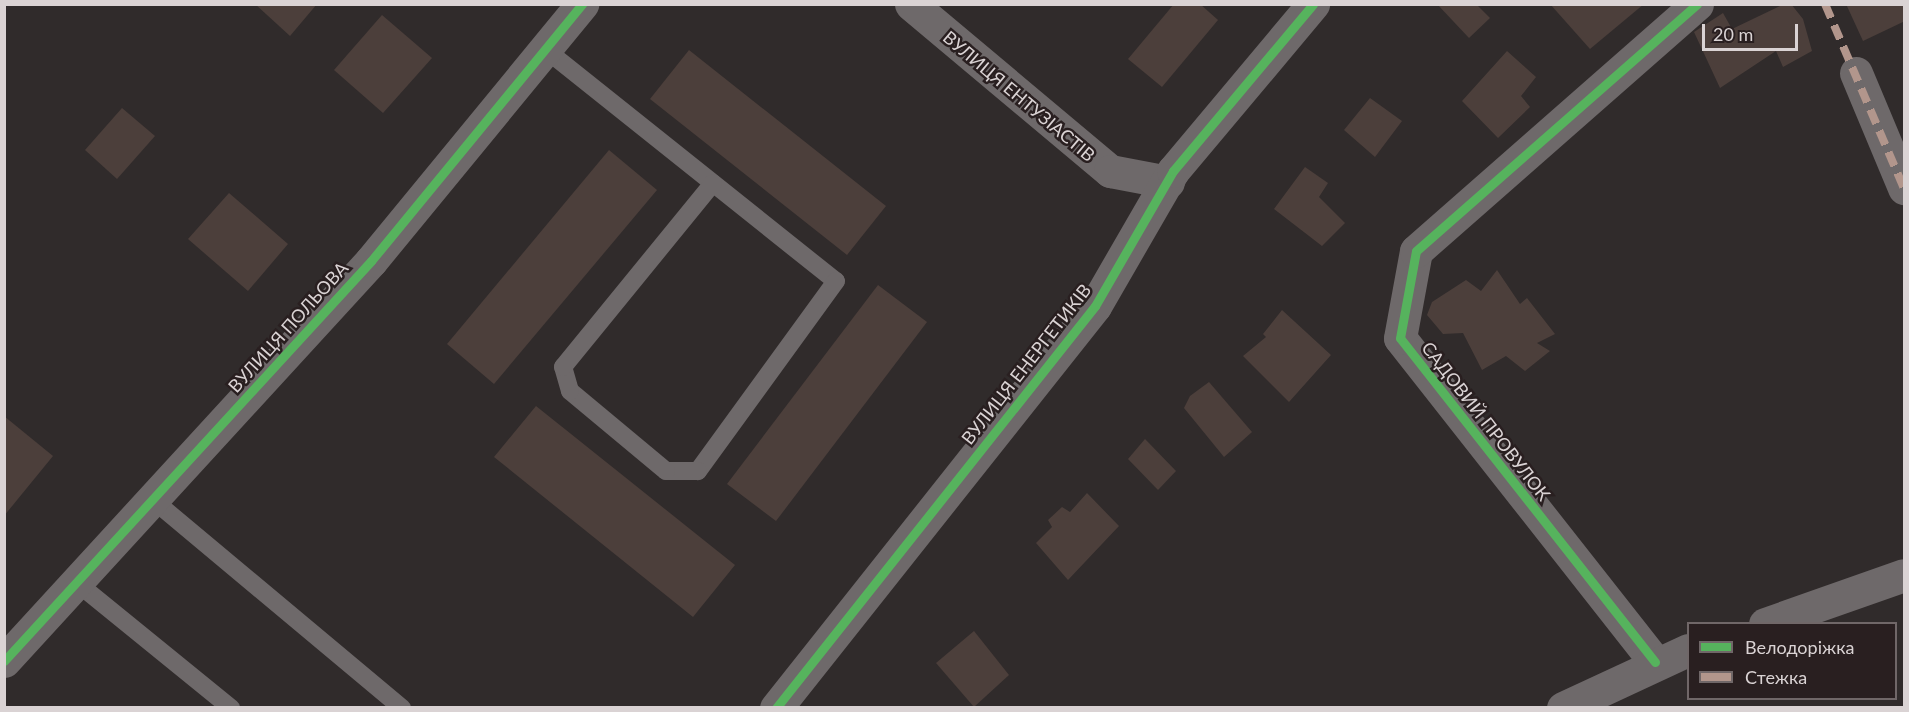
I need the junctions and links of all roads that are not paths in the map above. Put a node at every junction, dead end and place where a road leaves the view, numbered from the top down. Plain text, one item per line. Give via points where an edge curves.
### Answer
1 (582, 4) edge
2 (911, 4) edge
3 (1313, 4) edge
4 (1697, 4) edge
5 (545, 49) junction
6 (1857, 73) dead end
7 (1168, 182) junction
8 (713, 183) junction
9 (1905, 188) edge
10 (152, 499) junction
11 (1905, 575) edge
12 (76, 582) junction
13 (1772, 622) edge
14 (9, 646) edge
15 (1687, 651) edge
16 (1655, 662) junction
17 (231, 708) edge
18 (402, 708) edge
19 (776, 708) edge
20 (1563, 708) edge

1 - 5 street, ВУЛИЦЯ ПОЛЬОВА
2 - 7 street, ВУЛИЦЯ ЕНТУЗІАСТІВ via 1110,171
3 - 7 street, ВУЛИЦЯ ЕНЕРГЕТИКІВ
4 - 16 street, САДОВИЙ ПРОВУЛОК via 1416,251 1400,338
5 - 8 lane
5 - 10 street, ВУЛИЦЯ ПОЛЬОВА via 371,261
6 - 9 street
7 - 19 street, ВУЛИЦЯ ЕНЕРГЕТИКІВ via 1095,306
8 - 8 lane via 836,281 698,471 666,471 570,391 563,367
10 - 12 street, ВУЛИЦЯ ПОЛЬОВА
10 - 18 lane
11 - 13 street
12 - 14 street, ВУЛИЦЯ ПОЛЬОВА
12 - 17 lane
15 - 16 street
16 - 20 street

